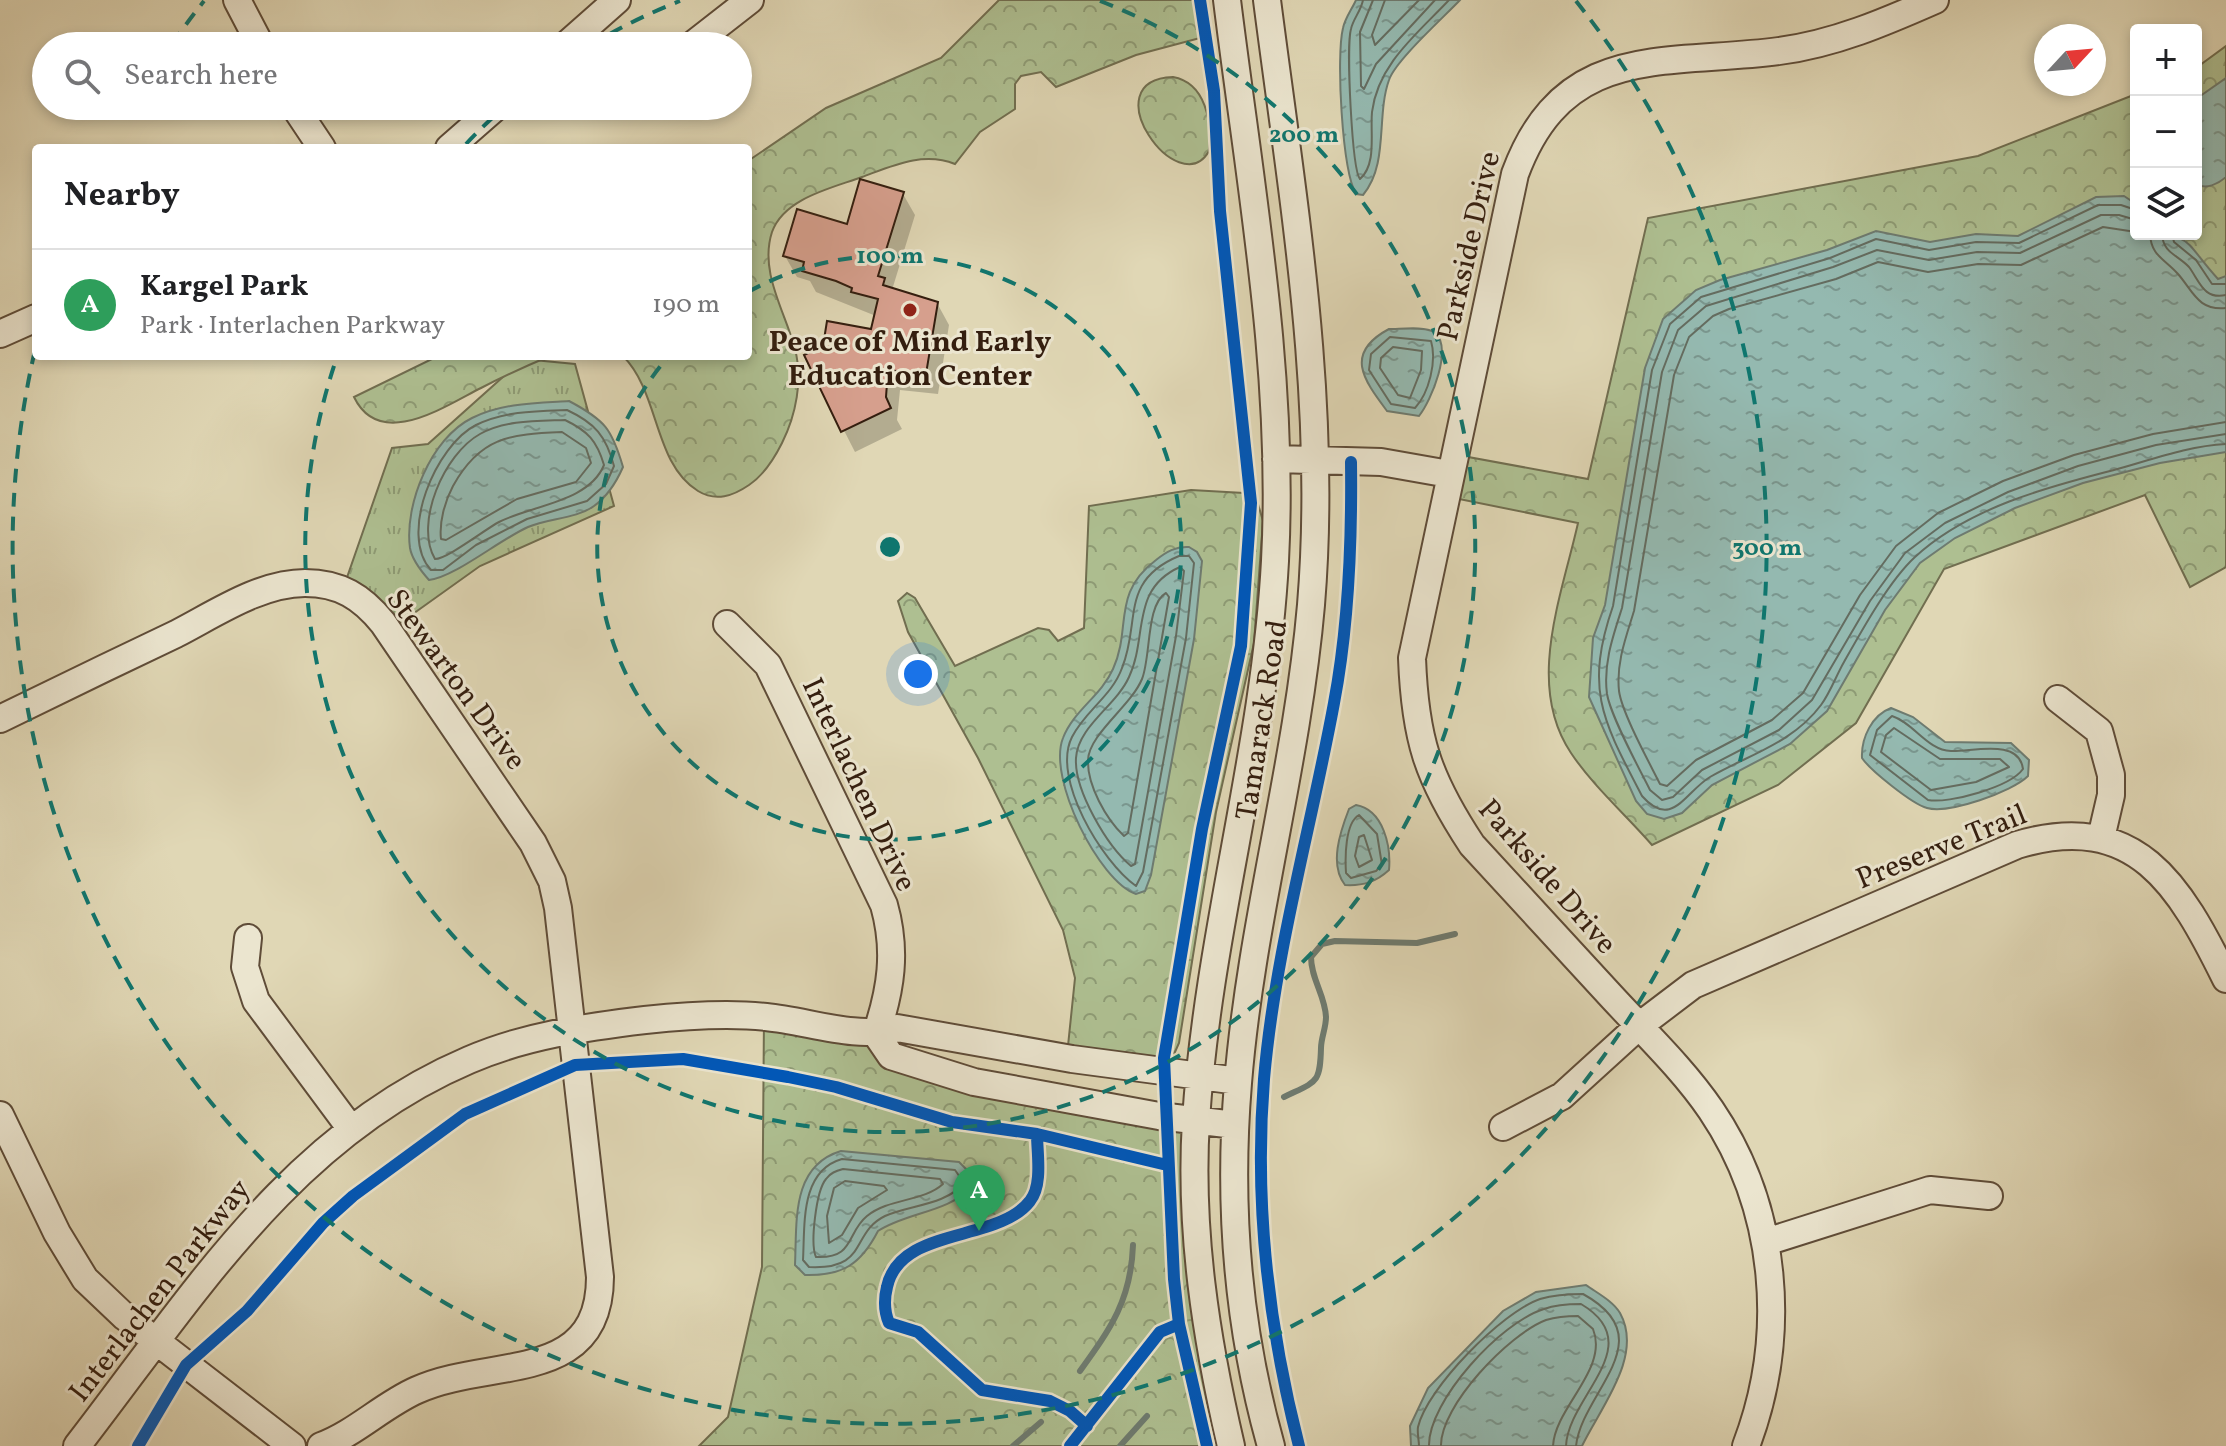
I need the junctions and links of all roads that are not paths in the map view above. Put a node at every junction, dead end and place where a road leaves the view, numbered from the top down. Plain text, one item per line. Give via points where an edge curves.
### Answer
1 (237, 0) edge
2 (617, 0) edge
3 (750, 0) edge
4 (1227, 0) edge
5 (1267, 0) edge
6 (1935, 0) edge
7 (254, 32) edge
8 (581, 32) edge
9 (709, 32) edge
10 (303, 120) edge
11 (481, 120) edge
12 (319, 144) edge
13 (454, 144) edge
14 (32, 320) edge
15 (0, 334) edge
16 (1276, 459) junction
17 (1317, 460) junction
18 (1449, 474) junction
19 (727, 624) dead end
20 (2058, 699) dead end
21 (0, 719) edge
22 (2101, 838) junction
23 (248, 938) dead end
24 (2226, 979) edge
25 (1639, 1026) junction
26 (571, 1031) junction
27 (876, 1034) junction
28 (1200, 1076) junction
29 (1238, 1081) junction
30 (0, 1115) edge
31 (1196, 1120) junction
32 (1235, 1125) junction
33 (1503, 1127) dead end
34 (351, 1129) junction
35 (1989, 1196) dead end
36 (1766, 1242) junction
37 (158, 1342) junction
38 (77, 1446) edge
39 (292, 1446) edge
40 (321, 1446) edge
41 (1231, 1446) edge
42 (1271, 1446) edge
43 (1746, 1446) edge

1 - 7 street
2 - 8 street
3 - 9 street
4 - 16 street, Tamarack Road via 1267,306
5 - 17 street, Tamarack Road via 1306,296
6 - 18 street, Parkside Drive via 1861,32 1782,51 1615,68 1567,95 1528,139 1515,174
10 - 12 street
11 - 13 street
14 - 15 street
16 - 17 street
16 - 28 street, Tamarack Road via 1268,640
17 - 18 street via 1381,462
17 - 29 street, Tamarack Road via 1306,646
18 - 25 street, Parkside Drive via 1412,658 1425,759 1472,845
19 - 27 street, Interlachen Drive via 768,665 884,905 893,958
20 - 22 street via 2099,731 2111,775
21 - 26 street, Stewarton Drive via 257,594 304,583 349,591 369,605 389,631 543,861 558,908
22 - 24 street, Preserve Trail via 2155,867 2177,889
22 - 25 street, Preserve Trail via 2044,837 2017,845 1693,985
23 - 34 street via 245,967 256,1001
25 - 33 street via 1562,1096
25 - 36 street, Parkside Drive via 1686,1078 1731,1143
26 - 27 street, Interlachen Parkway via 648,1020 764,1016
26 - 34 street, Interlachen Parkway via 469,1059
26 - 40 street, Stewarton Drive via 600,1277 600,1304 591,1326 561,1355 429,1385
27 - 28 street, Interlachen Parkway via 908,1029
27 - 31 street via 891,1056 974,1082
28 - 29 street, Interlachen Parkway
28 - 31 street, Tamarack Road
29 - 32 street, Tamarack Road
30 - 37 street via 85,1279
31 - 32 street
31 - 41 street, Tamarack Road via 1200,1291
32 - 42 street, Tamarack Road via 1241,1290
34 - 37 street, Interlachen Parkway via 247,1225
35 - 36 street via 1930,1190
36 - 43 street, Parkside Drive via 1771,1339
37 - 38 street, Interlachen Parkway
37 - 39 street

